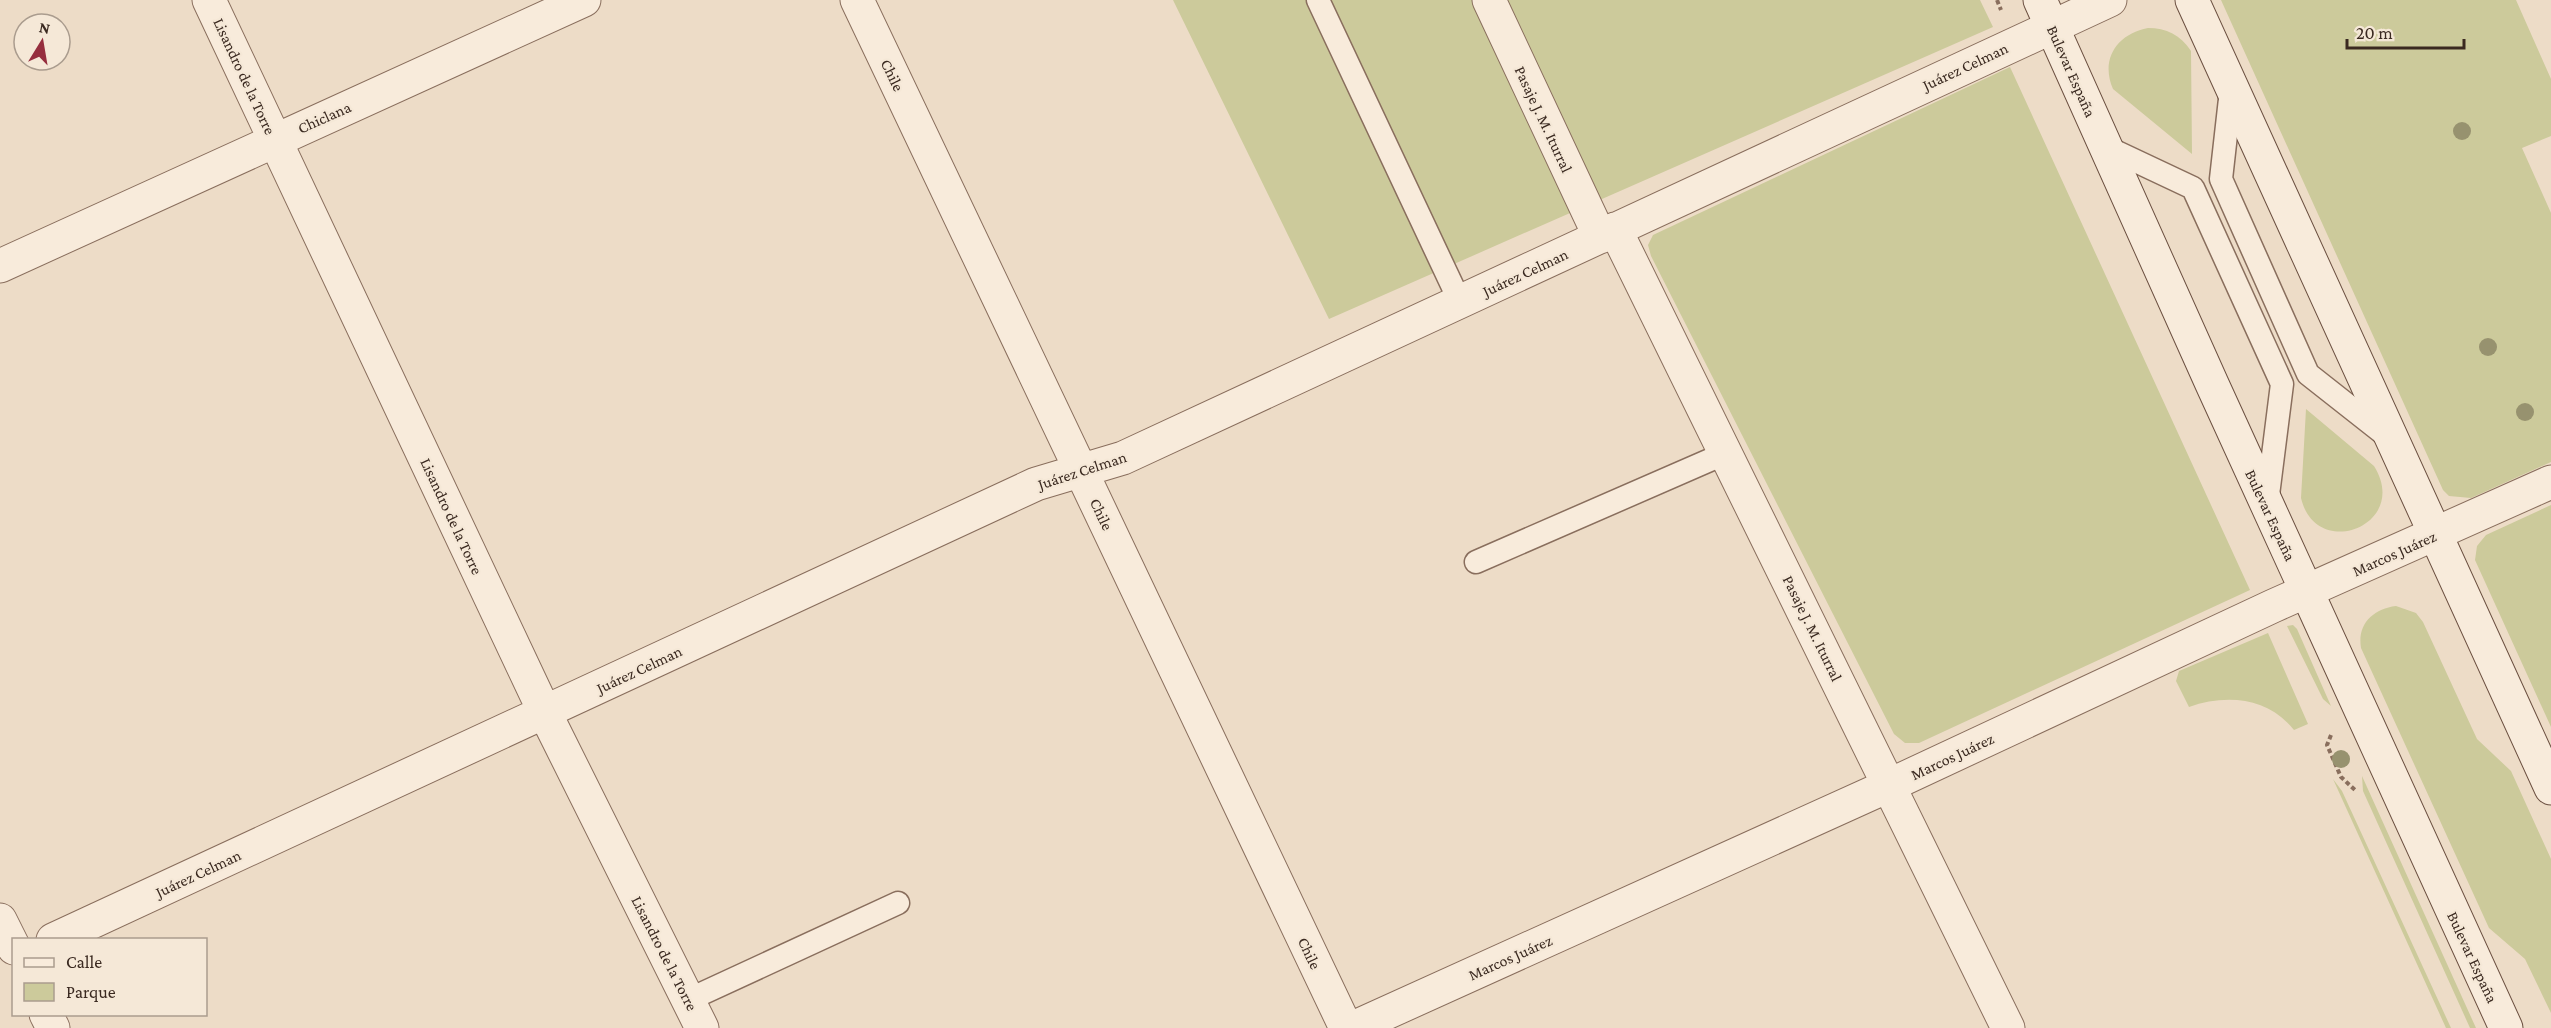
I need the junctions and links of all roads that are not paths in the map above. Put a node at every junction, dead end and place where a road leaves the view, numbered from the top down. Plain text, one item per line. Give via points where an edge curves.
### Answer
1 (209, 0) edge
2 (584, 0) edge
3 (857, 0) edge
4 (1318, 0) edge
5 (1489, 0) edge
6 (2110, 0) edge
7 (2192, 0) edge
8 (2046, 13) edge
9 (2231, 88) junction
10 (275, 139) junction
11 (2106, 147) junction
12 (1607, 233) junction
13 (0, 266) edge
14 (1460, 302) junction
15 (2392, 439) junction
16 (1726, 453) junction
17 (1082, 471) junction
18 (2551, 482) edge
19 (2267, 506) junction
20 (2436, 535) junction
21 (1476, 562) dead end
22 (2306, 592) junction
23 (545, 713) junction
24 (1890, 785) junction
25 (2551, 788) edge
26 (898, 903) dead end
27 (0, 920) edge
28 (55, 938) edge
29 (12, 944) edge
30 (695, 1014) edge
31 (1346, 1028) edge
32 (1353, 1028) edge
33 (2008, 1028) edge
34 (2506, 1028) edge

1 - 10 street, Lisandro de la Torre
2 - 10 street, Chiclana
3 - 17 street, Chile
4 - 14 lane
5 - 12 street, Pasaje J. M. Iturral
6 - 8 street, Juárez Celman
7 - 9 street
8 - 11 street, Bulevar España
8 - 12 street, Juárez Celman
9 - 15 street
9 - 15 lane via 2222,179 2308,374
10 - 13 street, Chiclana
10 - 23 street, Lisandro de la Torre
11 - 19 street, Bulevar España
11 - 19 lane via 2193,188 2282,384
12 - 14 street, Juárez Celman
12 - 16 street, Pasaje J. M. Iturral
14 - 17 street, Juárez Celman via 1123,458
15 - 20 street
16 - 21 lane
16 - 24 street, Pasaje J. M. Iturral
17 - 23 street, Juárez Celman via 1036,484
17 - 31 street, Chile
18 - 20 street, Marcos Juárez
19 - 22 street, Bulevar España
20 - 22 street, Marcos Juárez
20 - 25 street
22 - 24 street, Marcos Juárez
22 - 34 street, Bulevar España
23 - 28 street, Juárez Celman
23 - 30 street, Lisandro de la Torre
24 - 32 street, Marcos Juárez
24 - 33 street, Pasaje J. M. Iturral
26 - 30 lane
27 - 29 street

